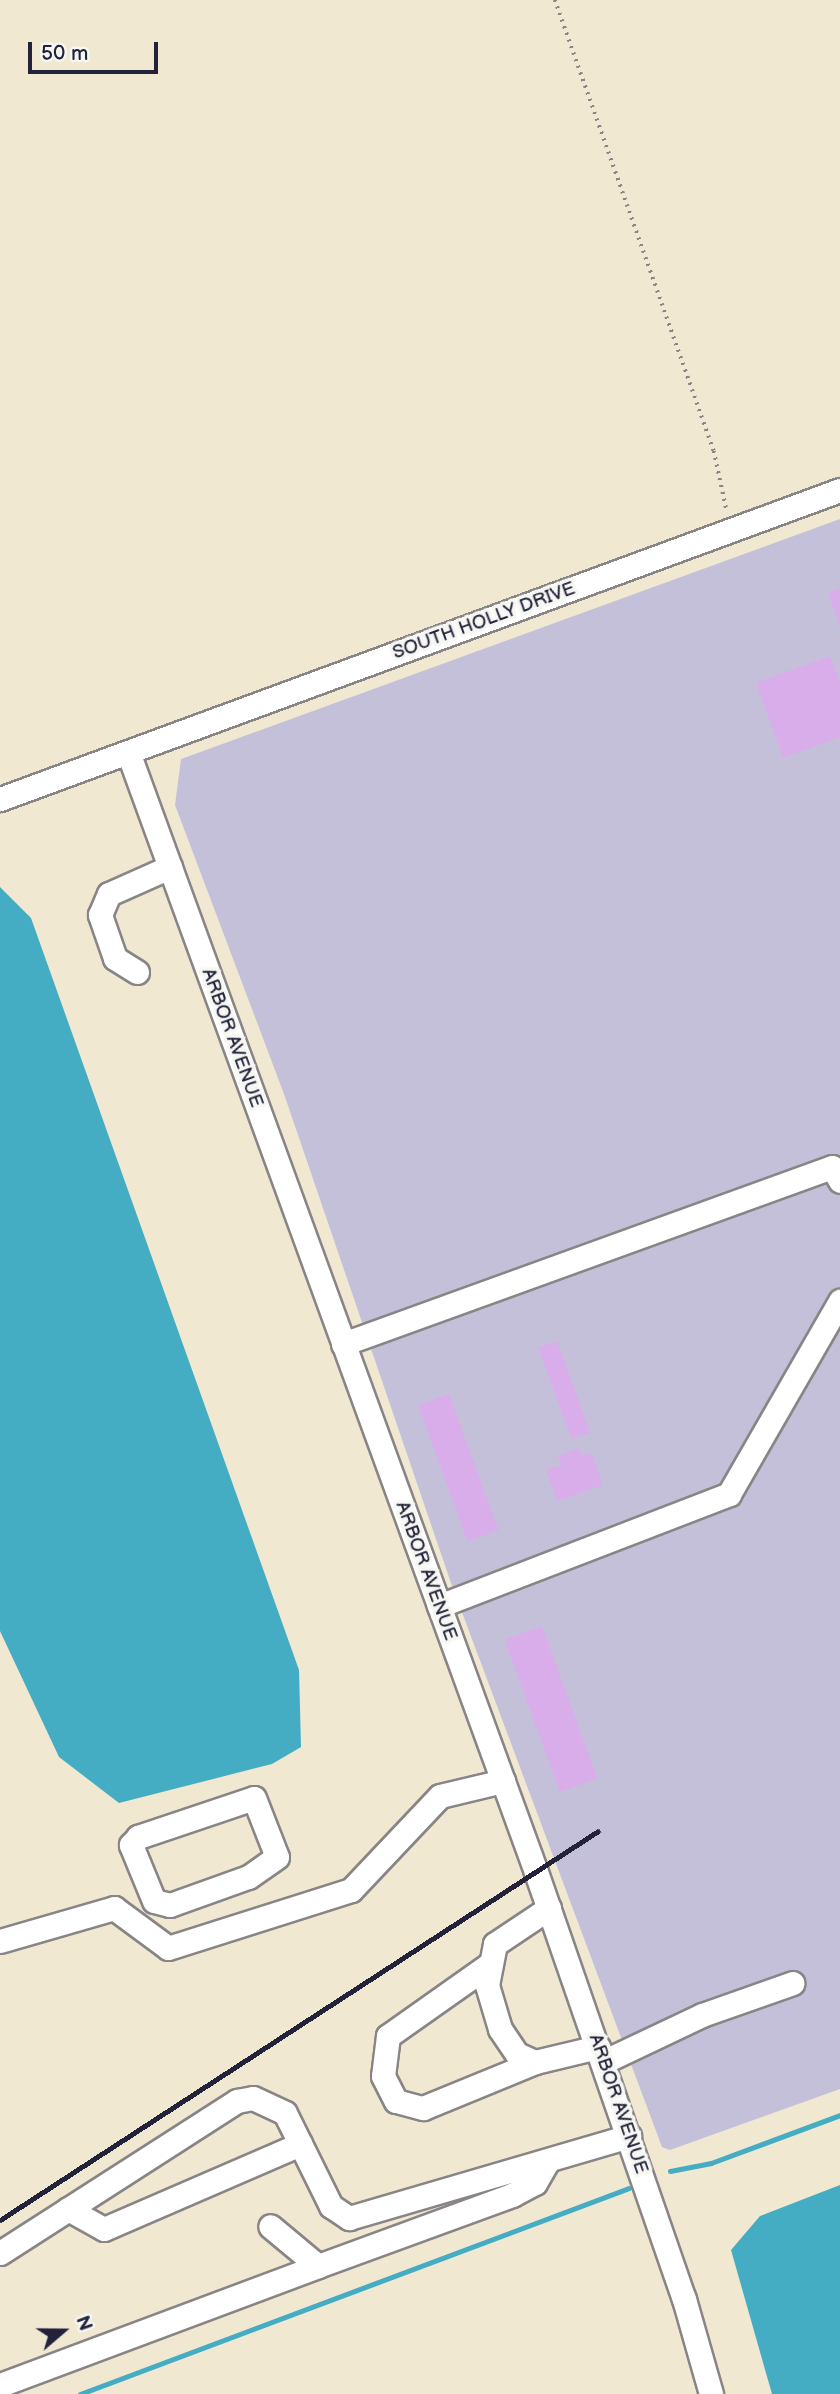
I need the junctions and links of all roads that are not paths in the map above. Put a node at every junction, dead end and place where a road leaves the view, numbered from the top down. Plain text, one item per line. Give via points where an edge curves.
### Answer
1 (840, 490) edge
2 (128, 752) junction
3 (0, 799) edge
4 (170, 867) junction
5 (137, 972) dead end
6 (840, 1181) edge
7 (840, 1301) edge
8 (343, 1344) junction
9 (439, 1606) junction
10 (503, 1781) junction
11 (154, 1901) junction
12 (549, 1908) junction
13 (137, 1925) junction
14 (0, 1941) edge
15 (489, 1964) junction
16 (793, 1983) dead end
17 (601, 2054) junction
18 (535, 2062) junction
19 (629, 2136) junction
20 (300, 2144) junction
21 (547, 2161) junction
22 (68, 2209) junction
23 (270, 2226) dead end
24 (0, 2253) edge
25 (318, 2266) junction
26 (0, 2385) edge
27 (711, 2394) edge

1 - 2 street, SOUTH HOLLY DRIVE
2 - 3 street, SOUTH HOLLY DRIVE
2 - 4 street, ARBOR AVENUE
4 - 5 street via 109,894 100,915 115,958
4 - 8 street, ARBOR AVENUE
6 - 8 street via 832,1167
7 - 9 street via 729,1494
8 - 9 street, ARBOR AVENUE
9 - 10 street, ARBOR AVENUE
10 - 12 street, ARBOR AVENUE
10 - 13 street via 440,1797 351,1890 168,1948
11 - 11 street via 131,1845 138,1837 254,1798 276,1857 248,1877 170,1905
11 - 13 street
12 - 15 street via 495,1944
12 - 17 street, ARBOR AVENUE
13 - 14 street via 114,1908
15 - 18 street via 487,1985 500,2029 517,2053
15 - 18 street via 388,2036 383,2076 396,2101 424,2108
16 - 17 street
17 - 18 street
17 - 19 street, ARBOR AVENUE
19 - 21 street
19 - 27 street, ARBOR AVENUE
20 - 21 street via 331,2206 349,2218
20 - 22 street via 104,2229
20 - 22 street via 285,2113 270,2101 237,2101
21 - 25 street via 535,2183 512,2195
22 - 24 street
23 - 25 street
25 - 26 street

